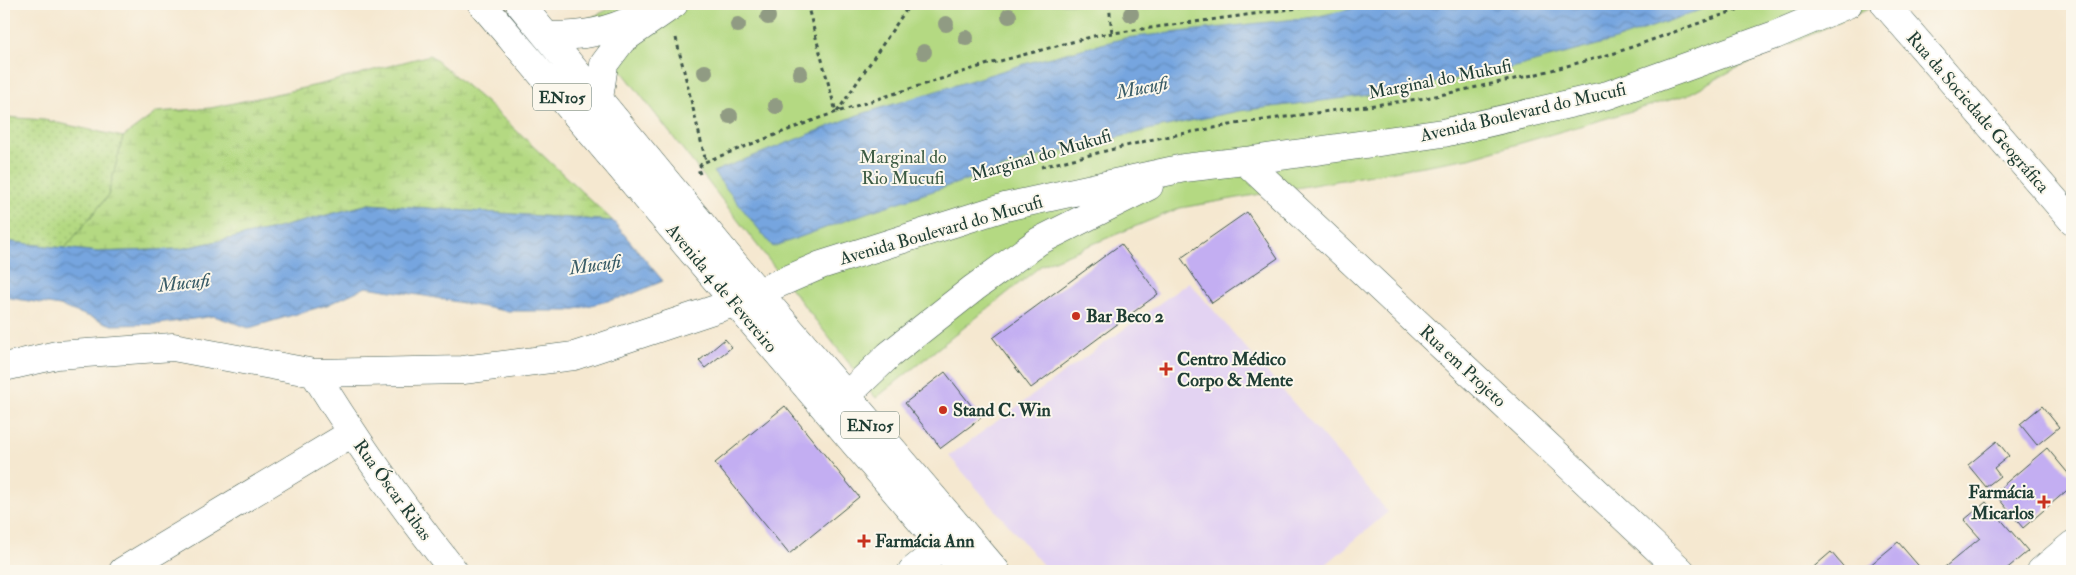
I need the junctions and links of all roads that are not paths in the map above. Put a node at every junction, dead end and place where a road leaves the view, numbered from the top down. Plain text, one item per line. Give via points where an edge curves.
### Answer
1 (482, 4) edge
2 (520, 4) edge
3 (667, 4) edge
4 (674, 4) edge
5 (1848, 4) edge
6 (1885, 4) edge
7 (548, 36) junction
8 (599, 99) junction
9 (1245, 161) junction
10 (1184, 168) junction
11 (652, 184) junction
12 (2072, 220) edge
13 (740, 291) junction
14 (4, 367) edge
15 (314, 373) junction
16 (846, 396) junction
17 (352, 433) junction
18 (2072, 545) edge
19 (942, 547) junction
20 (451, 570) edge
21 (123, 571) edge
22 (912, 571) edge
23 (963, 571) edge
24 (996, 571) edge
25 (1681, 571) edge
26 (2041, 571) edge

1 - 11 street, Avenida 4 de Fevereiro / EN105
2 - 7 street, Avenida 4 de Fevereiro / EN105
3 - 7 street via 617,27 580,36
4 - 8 street via 622,40 604,64
5 - 9 street, Avenida Boulevard do Mucufi via 1775,35 1608,95 1443,133
6 - 12 street, Rua da Sociedade Geográfica
7 - 8 street, Avenida 4 de Fevereiro / EN105
8 - 11 street, Avenida 4 de Fevereiro / EN105
9 - 10 street, Avenida Boulevard do Mucufi
9 - 25 street, Rua em Projeto
10 - 13 street, Avenida Boulevard do Mucufi via 1005,207
10 - 16 street, Avenida Boulevard do Mucufi via 1039,241 890,355
11 - 13 street, Avenida 4 de Fevereiro / EN105
13 - 15 street, Avenida Boulevard do Mucufi via 574,356 462,370
13 - 16 street, Avenida 4 de Fevereiro / EN105
13 - 19 street, Avenida 4 de Fevereiro / EN105
14 - 15 street, Avenida Boulevard do Mucufi via 57,355 173,348
15 - 17 street, Rua Óscar Ribas
16 - 24 street, Avenida 4 de Fevereiro / EN105
17 - 20 street, Rua Óscar Ribas
17 - 21 street
18 - 26 street
19 - 22 street
19 - 23 street, Avenida 4 de Fevereiro / EN105

